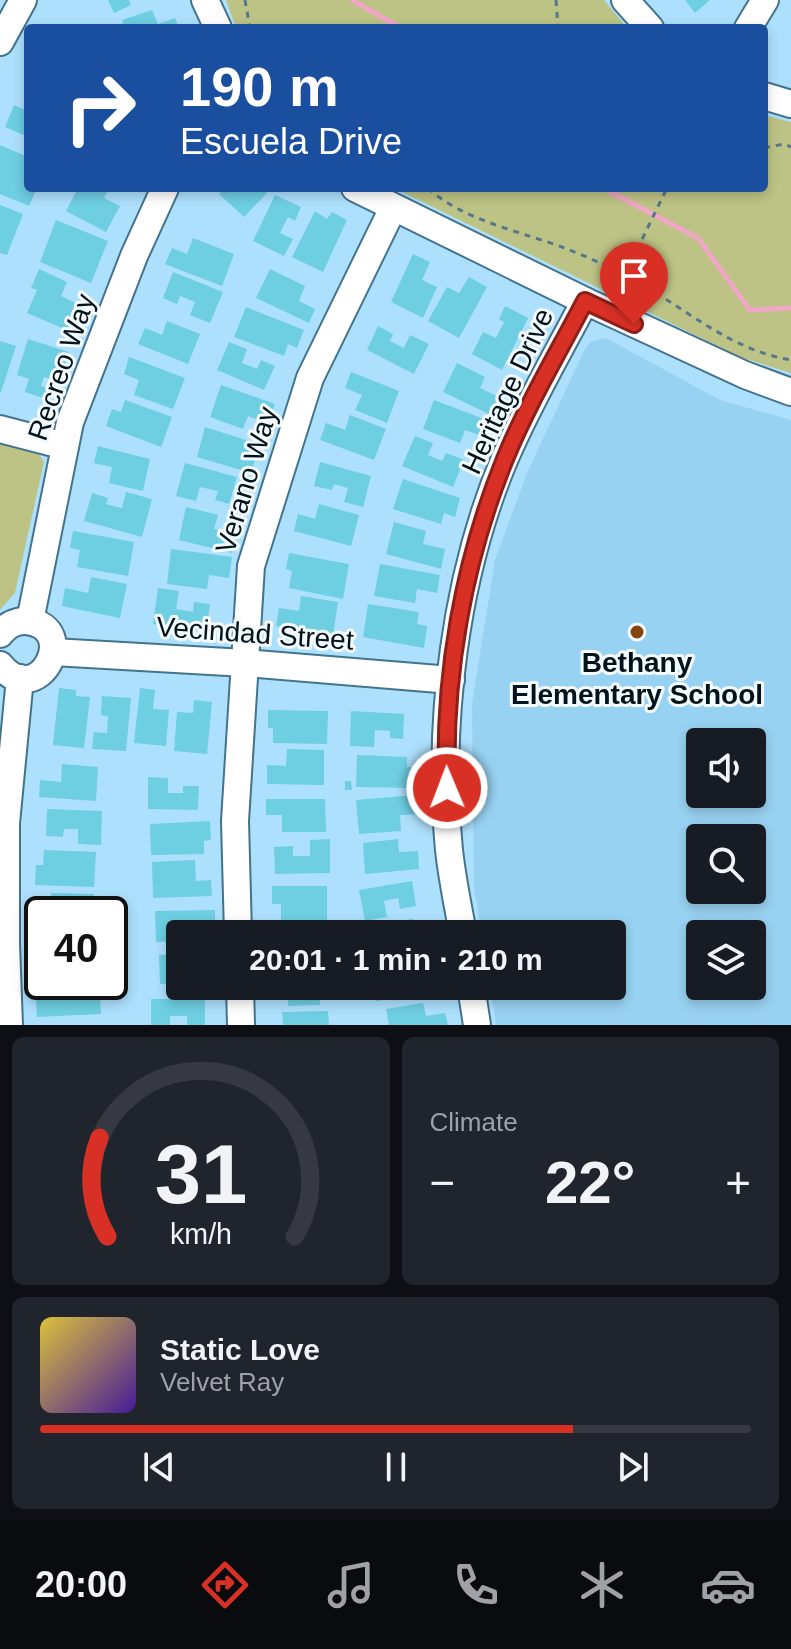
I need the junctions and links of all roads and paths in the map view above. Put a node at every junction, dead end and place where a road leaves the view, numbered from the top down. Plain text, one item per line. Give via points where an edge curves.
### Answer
1 (23, 0) edge
2 (205, 0) edge
3 (245, 0) edge
4 (556, 0) edge
5 (625, 0) edge
6 (765, 0) edge
7 (216, 24) edge
8 (249, 24) edge
9 (558, 24) edge
10 (646, 24) edge
11 (750, 24) edge
12 (0, 42) edge
13 (768, 97) edge
14 (791, 104) edge
15 (768, 147) edge
16 (791, 147) edge
17 (163, 192) edge
18 (363, 192) edge
19 (433, 192) edge
20 (665, 192) edge
21 (393, 208) junction
22 (624, 275) junction
23 (614, 297) dead end
24 (585, 301) junction
25 (791, 360) edge
26 (791, 392) edge
27 (0, 429) edge
28 (65, 446) junction
29 (30, 621) junction
30 (0, 634) edge
31 (53, 652) junction
32 (245, 663) junction
33 (10, 672) edge
34 (451, 680) junction
35 (238, 920) edge
36 (461, 920) edge
37 (240, 1000) edge
38 (473, 1000) edge
39 (9, 1025) edge
40 (241, 1025) edge
41 (477, 1025) edge

1 - 12 street
2 - 7 street
3 - 8 path
4 - 9 path
5 - 10 street
6 - 11 street
13 - 14 street
15 - 16 path
17 - 28 street, Recreo Way
18 - 21 street
19 - 22 path via 489,223 571,250
20 - 22 path
21 - 24 street
21 - 32 street, Verano Way via 310,378 251,566
22 - 23 path
22 - 25 path via 737,344
24 - 26 street
24 - 34 street, Heritage Drive via 505,459 472,553
27 - 28 street
28 - 29 street, Recreo Way
29 - 30 street via 10,624
29 - 31 street via 50,635
31 - 32 street, Vecindad Street
31 - 33 street via 38,675
32 - 34 street, Vecindad Street
32 - 35 street, Verano Way via 235,821
33 - 39 street
34 - 36 street, Heritage Drive via 446,757 449,850
37 - 40 street
38 - 41 street

